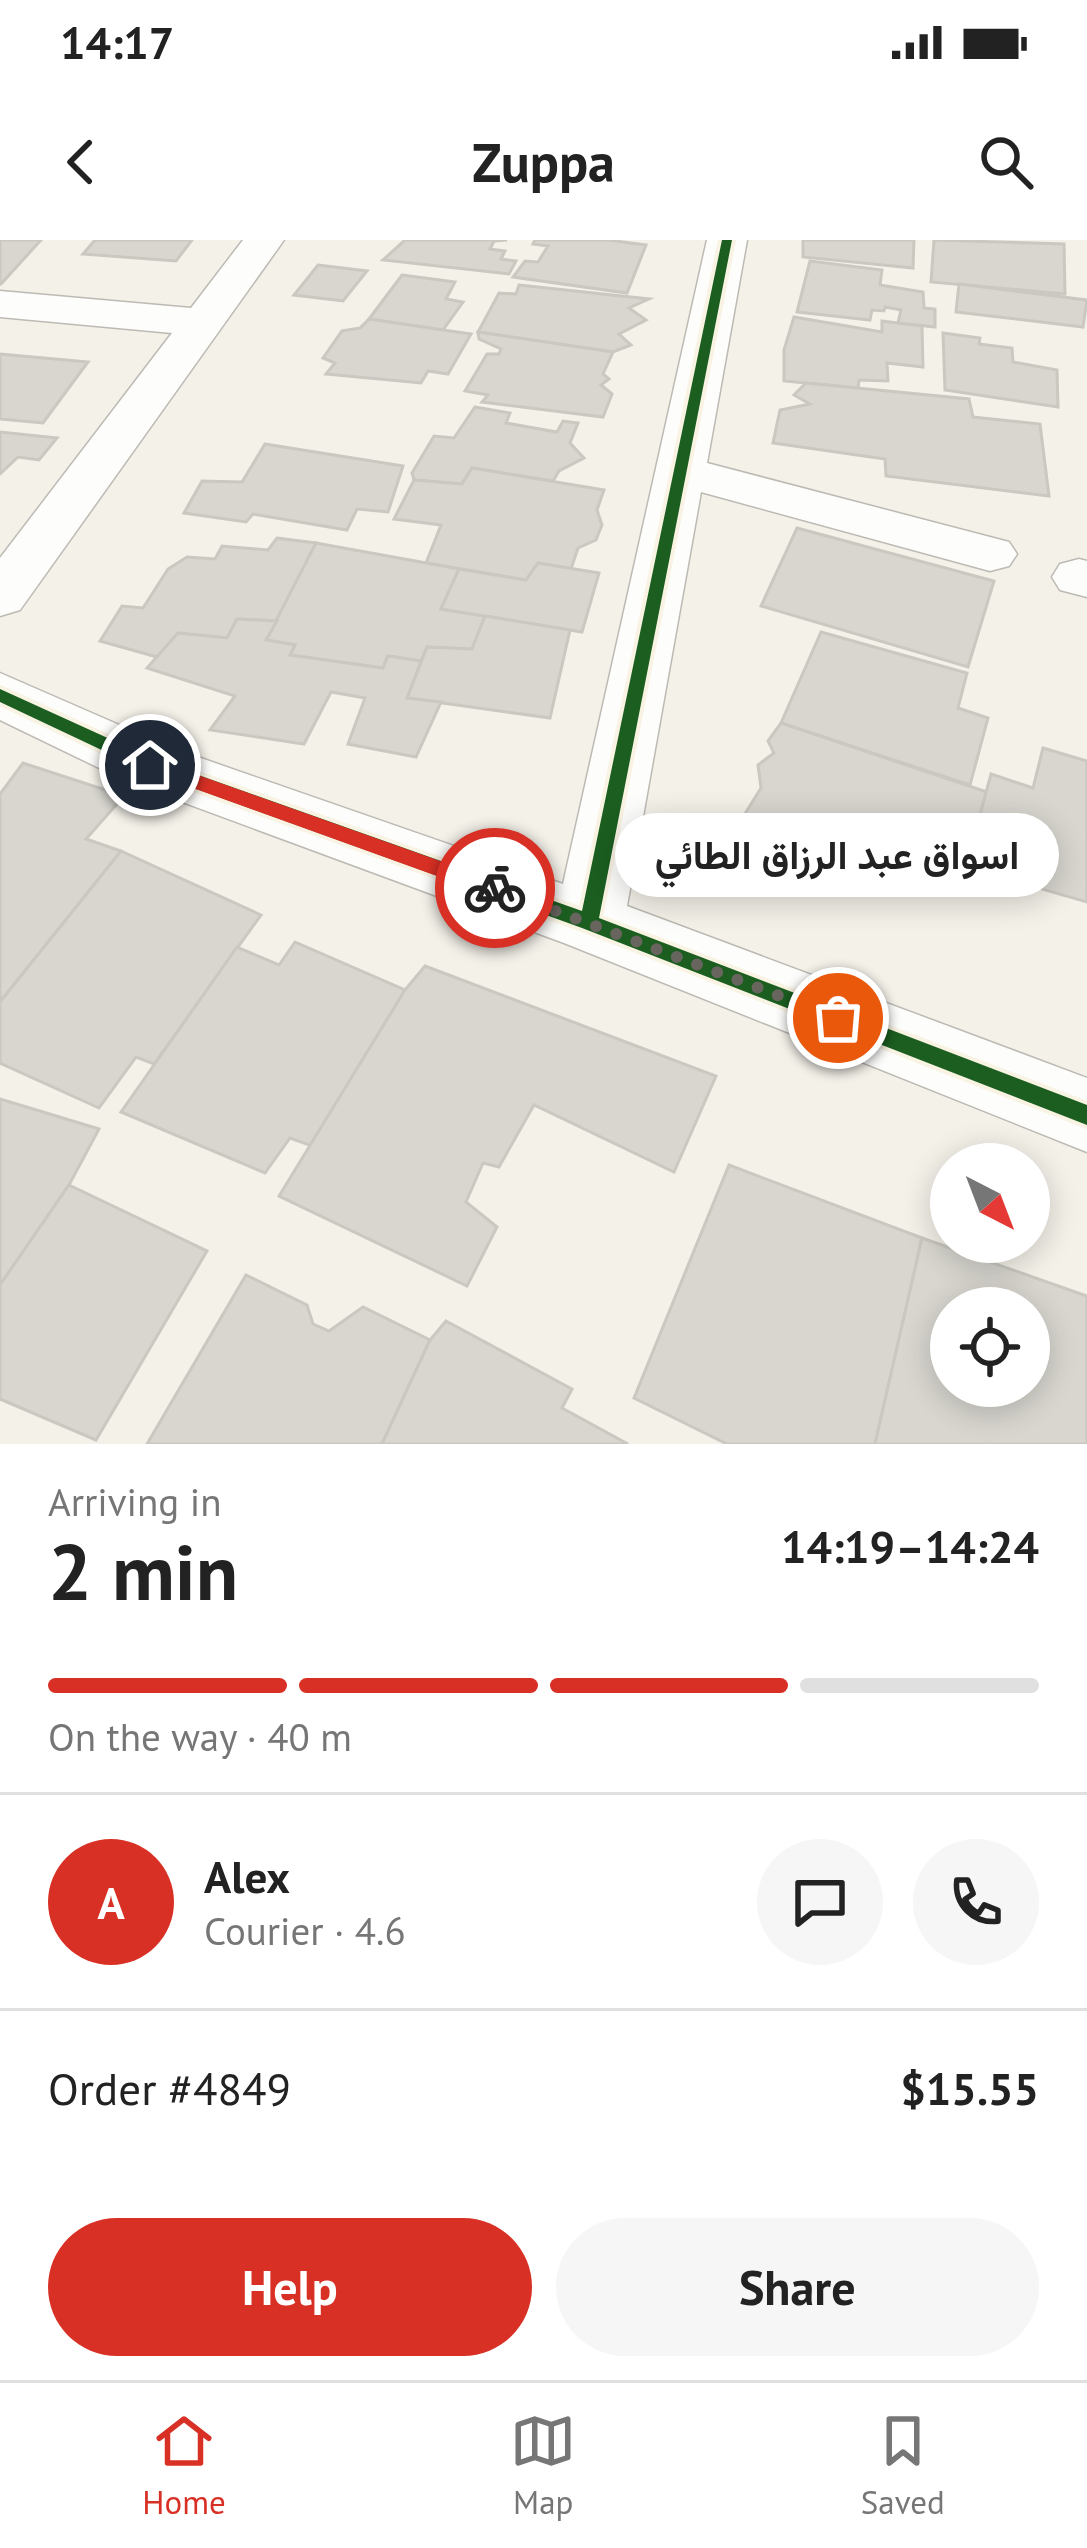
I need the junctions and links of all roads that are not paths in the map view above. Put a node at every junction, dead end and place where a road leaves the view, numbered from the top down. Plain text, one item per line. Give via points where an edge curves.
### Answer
1 (264, 240) edge
2 (728, 240) edge
3 (0, 304) edge
4 (200, 322) junction
5 (680, 471) junction
6 (990, 554) dead end
7 (0, 597) edge
8 (0, 695) edge
9 (589, 922) junction
10 (1087, 1115) edge

1 - 4 street
2 - 5 street
3 - 4 street
4 - 7 street
5 - 6 street
5 - 9 street
8 - 9 street via 150,765
9 - 10 street

